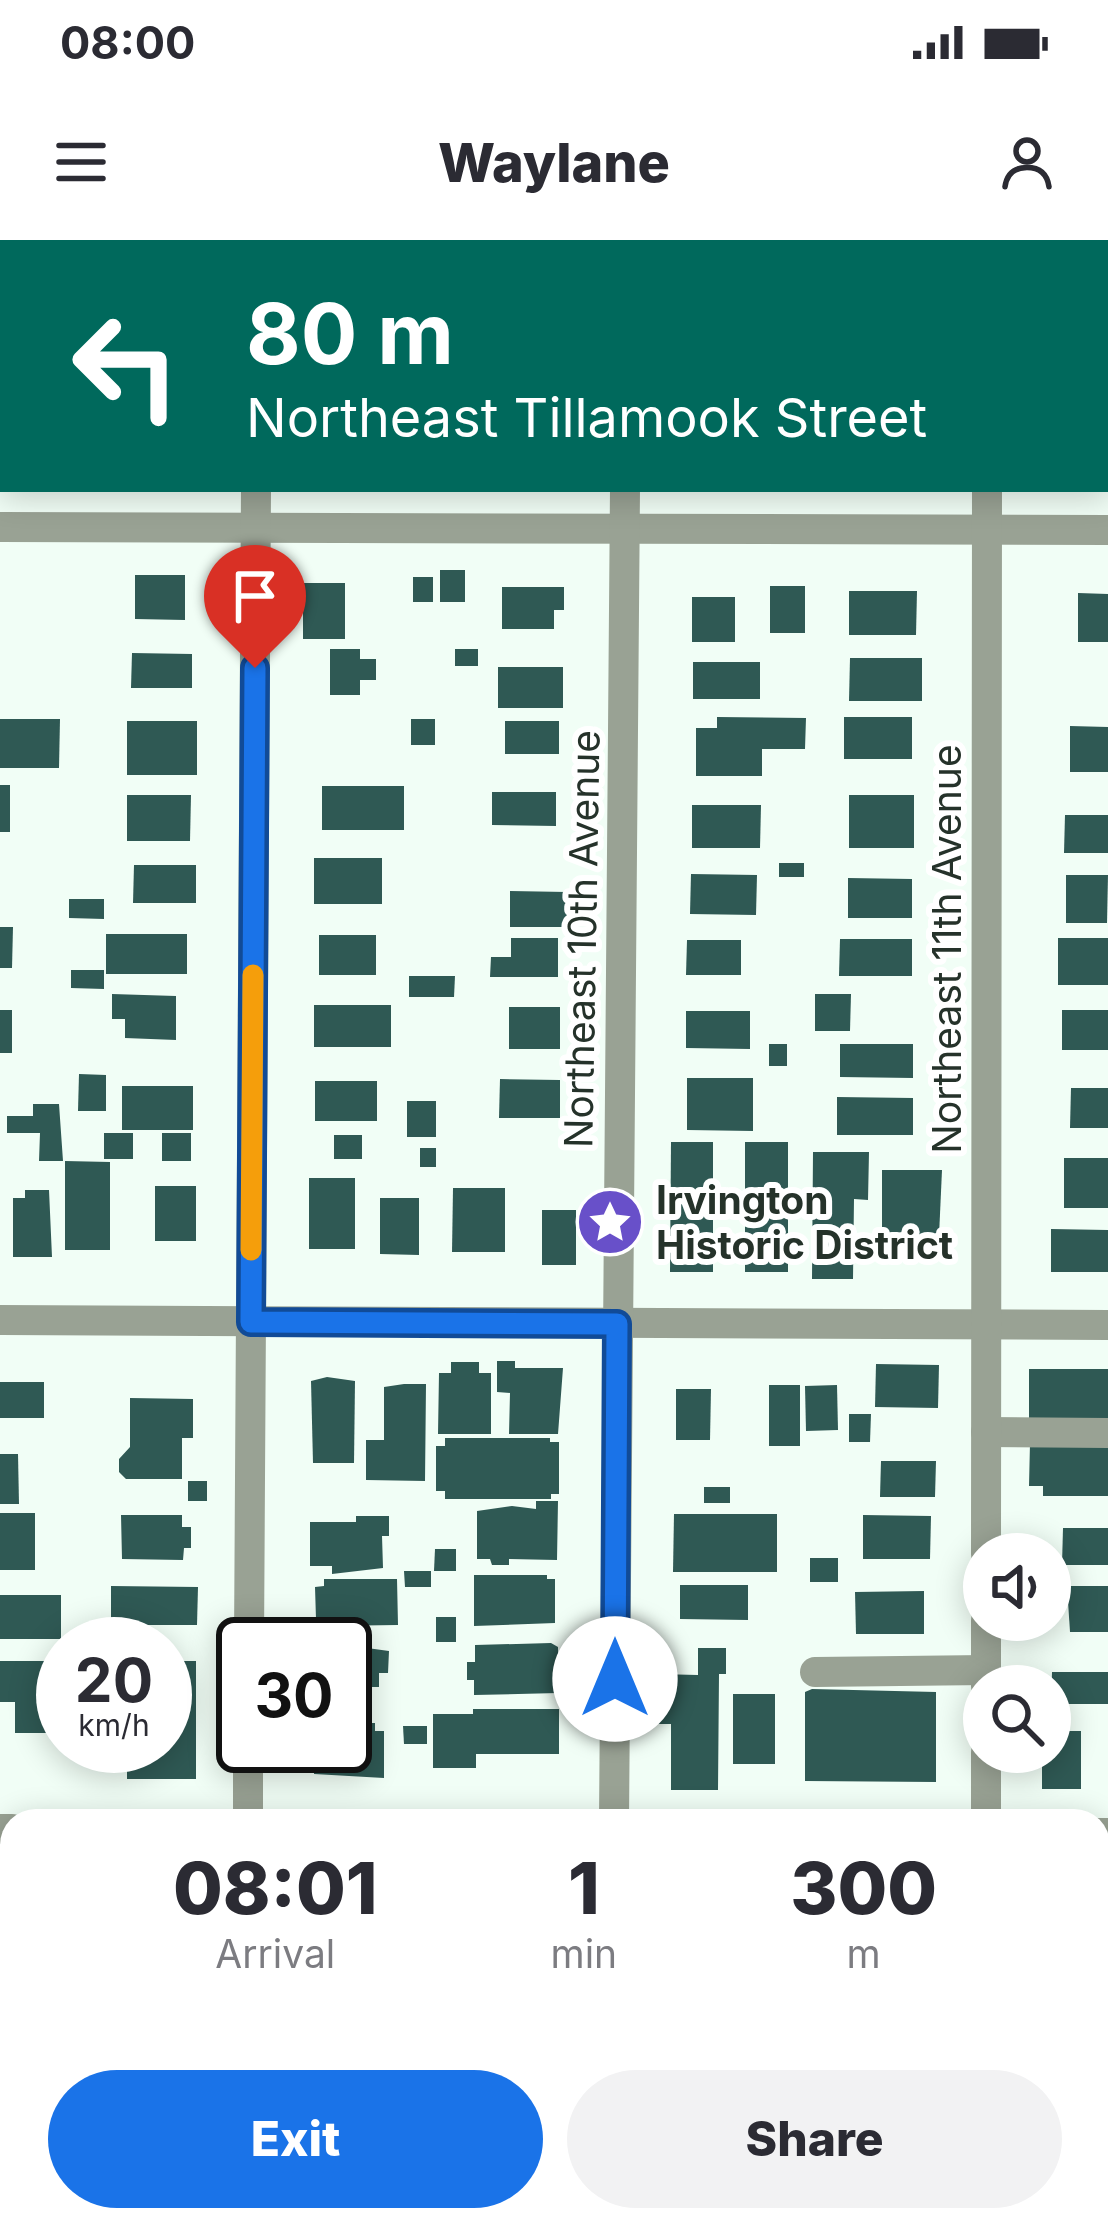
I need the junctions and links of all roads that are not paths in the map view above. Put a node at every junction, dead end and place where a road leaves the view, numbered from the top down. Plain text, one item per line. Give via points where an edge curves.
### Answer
1 (256, 492) edge
2 (625, 492) edge
3 (987, 492) edge
4 (0, 527) edge
5 (256, 528) junction
6 (986, 530) junction
7 (1108, 530) edge
8 (625, 531) junction
9 (0, 1320) edge
10 (251, 1322) junction
11 (617, 1324) junction
12 (986, 1325) junction
13 (1108, 1325) edge
14 (986, 1432) junction
15 (1108, 1433) edge
16 (986, 1533) edge
17 (249, 1617) edge
18 (815, 1672) dead end
19 (963, 1677) edge
20 (248, 1773) edge
21 (986, 1773) edge
22 (248, 1809) edge
23 (614, 1809) edge
24 (986, 1809) edge

1 - 5 street
2 - 8 street, Northeast 10th Avenue
3 - 6 street, Northeast 11th Avenue
4 - 5 street
5 - 8 street
5 - 10 street
6 - 7 street
6 - 8 street
6 - 12 street, Northeast 11th Avenue
8 - 11 street, Northeast 10th Avenue
9 - 10 street
10 - 11 street
10 - 17 street
11 - 12 street
11 - 23 street, Northeast 10th Avenue
12 - 13 street
12 - 14 street, Northeast 11th Avenue
14 - 15 street
14 - 16 street, Northeast 11th Avenue
18 - 19 street
20 - 22 street
21 - 24 street

